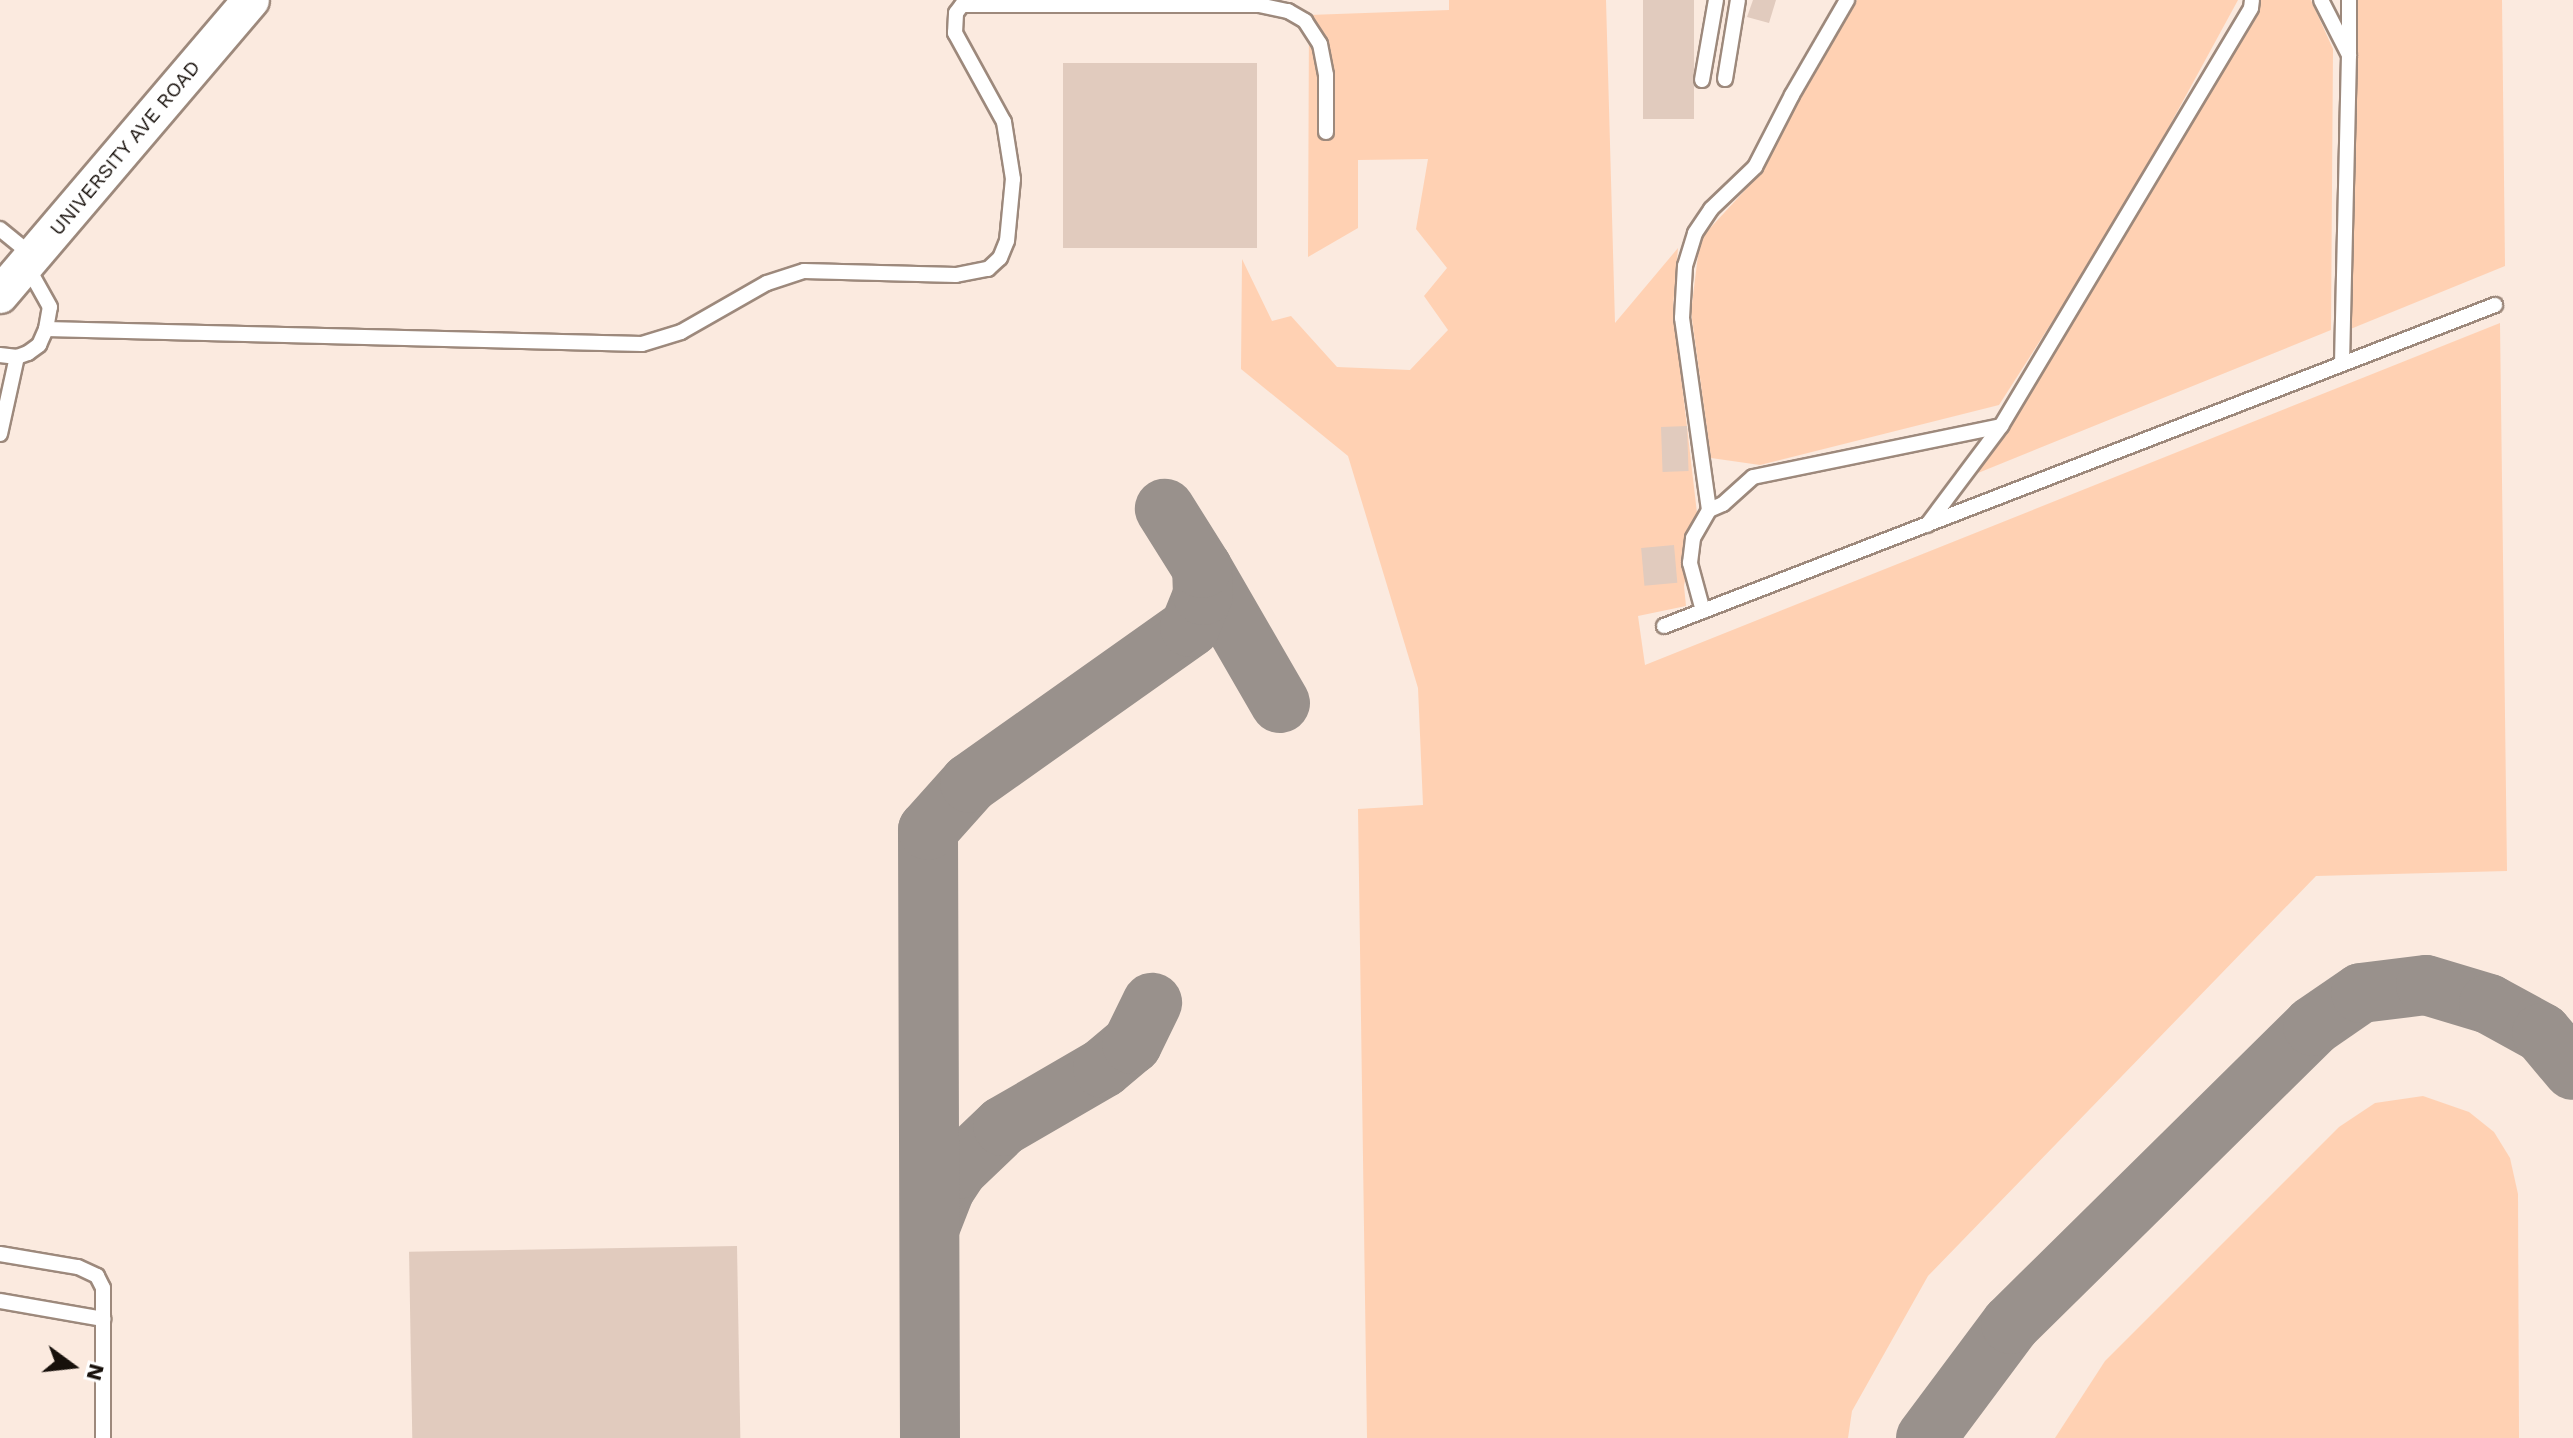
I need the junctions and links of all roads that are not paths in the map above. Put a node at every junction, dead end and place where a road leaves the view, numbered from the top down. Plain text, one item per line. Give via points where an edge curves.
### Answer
1 (251, 0) edge
2 (1716, 0) edge
3 (1738, 0) edge
4 (1847, 0) edge
5 (2252, 0) edge
6 (2321, 0) edge
7 (2349, 0) edge
8 (2349, 55) junction
9 (1725, 79) dead end
10 (1702, 80) dead end
11 (1326, 132) dead end
12 (13, 245) edge
13 (0, 295) edge
14 (2495, 305) dead end
15 (46, 329) junction
16 (0, 355) edge
17 (17, 357) junction
18 (2342, 364) junction
19 (2001, 426) junction
20 (0, 434) edge
21 (1709, 510) junction
22 (1927, 525) junction
23 (1703, 611) junction
24 (1664, 626) dead end
25 (0, 1254) edge
26 (0, 1301) edge
27 (103, 1319) junction
28 (103, 1438) edge

1 - 12 street, UNIVERSITY AVE ROAD
2 - 10 lane
3 - 9 lane
4 - 21 lane via 1755,167 1711,209 1695,233 1685,266 1682,318
5 - 19 lane
6 - 8 lane
7 - 8 lane
8 - 18 lane
11 - 15 lane via 1320,44 1305,21 1288,11 1259,5 962,5 955,33 1004,122 1013,179 1007,241 988,269 956,275 804,271 767,283 681,332 642,344
12 - 13 street, UNIVERSITY AVE ROAD
12 - 15 lane via 50,307
14 - 18 lane
15 - 17 lane via 39,345
16 - 17 lane
17 - 20 lane
18 - 22 lane
19 - 21 lane via 1753,477
19 - 22 lane
21 - 23 lane via 1693,538 1690,563
22 - 23 lane
23 - 24 lane
25 - 27 lane via 88,1270 103,1288
26 - 27 lane
27 - 28 lane

